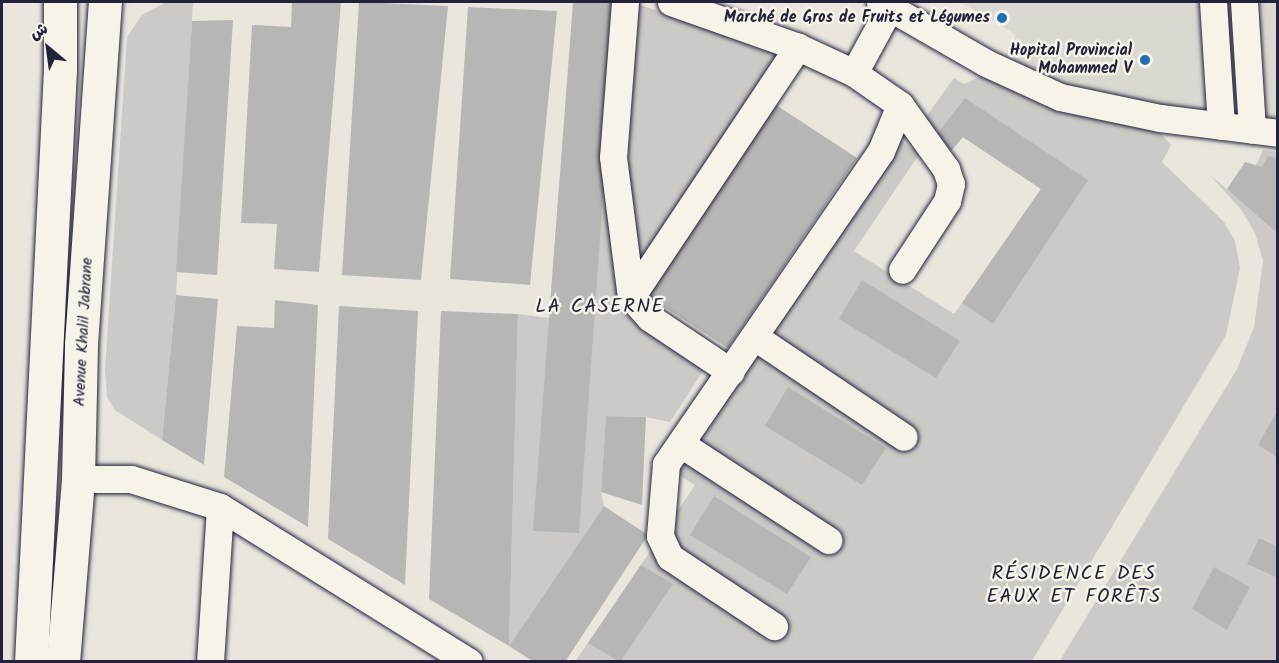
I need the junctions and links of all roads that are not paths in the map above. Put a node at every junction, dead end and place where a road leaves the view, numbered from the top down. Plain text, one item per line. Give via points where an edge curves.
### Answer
1 (60, 2) edge
2 (105, 2) edge
3 (625, 2) edge
4 (670, 2) edge
5 (1213, 2) edge
6 (1244, 2) edge
7 (885, 4) edge
8 (798, 47) junction
9 (854, 74) junction
10 (900, 105) junction
11 (1221, 126) junction
12 (1265, 131) edge
13 (902, 270) dead end
14 (631, 297) junction
15 (755, 337) junction
16 (731, 372) junction
17 (904, 437) dead end
18 (681, 444) junction
19 (78, 480) junction
20 (220, 507) junction
21 (828, 540) dead end
22 (774, 626) dead end
23 (31, 662) edge
24 (63, 662) edge
25 (210, 662) edge
26 (469, 662) edge

1 - 23 main road
2 - 19 main road, Avenue Khalil Jabrane via 81,344
3 - 14 street via 613,157
4 - 8 street
5 - 11 street
6 - 12 street
7 - 9 street
7 - 11 street via 987,63 1060,96
8 - 9 street
8 - 14 street
9 - 10 street
10 - 13 street via 946,169 951,184 947,201
10 - 15 street via 881,151
11 - 12 street
14 - 16 street via 650,318
15 - 16 street
15 - 17 street
16 - 18 street
18 - 21 street
18 - 22 street via 666,464 660,519 660,537 670,557
19 - 20 street via 131,479
19 - 24 main road, Avenue Khalil Jabrane
20 - 25 street
20 - 26 street

